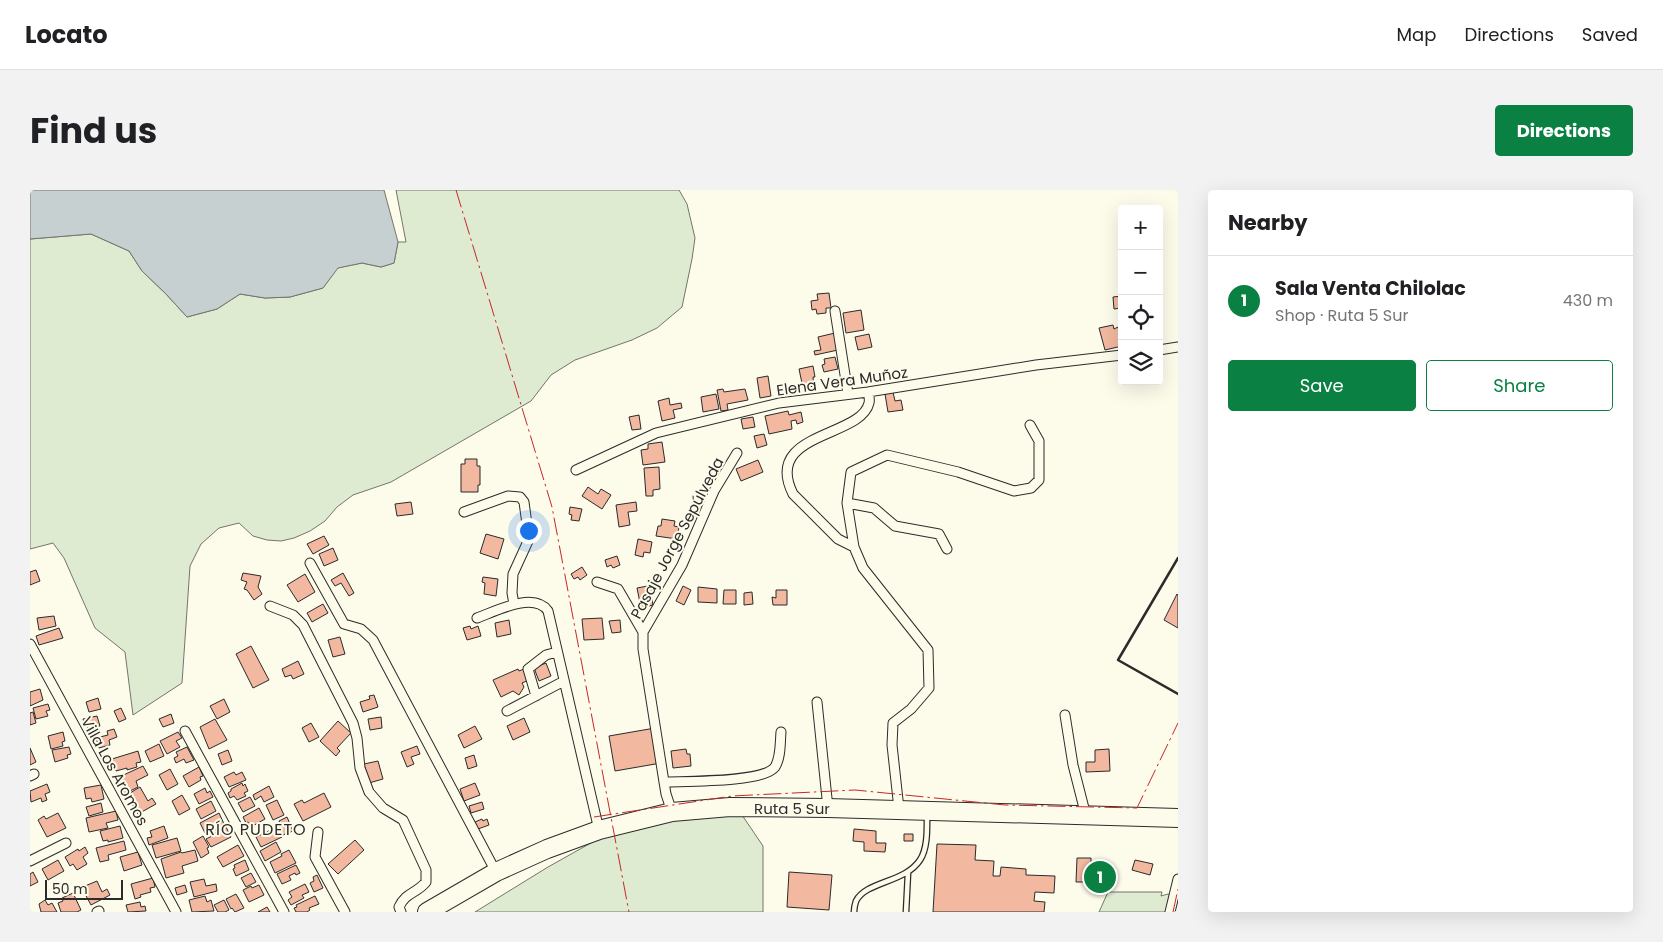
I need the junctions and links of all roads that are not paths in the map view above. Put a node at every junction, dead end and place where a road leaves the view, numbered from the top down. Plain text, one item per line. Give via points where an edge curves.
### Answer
1 (835, 312) dead end
2 (1178, 347) edge
3 (1163, 349) edge
4 (1118, 355) edge
5 (868, 392) junction
6 (848, 394) junction
7 (1030, 425) dead end
8 (738, 454) dead end
9 (576, 470) dead end
10 (847, 504) junction
11 (464, 512) dead end
12 (854, 547) junction
13 (947, 549) dead end
14 (310, 563) dead end
15 (597, 582) dead end
16 (514, 604) junction
17 (270, 606) dead end
18 (477, 618) dead end
19 (643, 632) junction
20 (30, 644) edge
21 (557, 652) junction
22 (564, 681) junction
23 (536, 696) junction
24 (817, 702) dead end
25 (507, 711) dead end
26 (1065, 715) dead end
27 (185, 731) dead end
28 (781, 732) dead end
29 (664, 782) junction
30 (828, 808) junction
31 (899, 809) junction
32 (927, 810) junction
33 (672, 812) junction
34 (1086, 816) junction
35 (1178, 818) edge
36 (599, 830) junction
37 (318, 832) dead end
38 (66, 843) dead end
39 (30, 861) edge
40 (496, 872) junction
41 (908, 873) junction
42 (1178, 879) edge
43 (176, 912) edge
44 (284, 912) edge
45 (346, 912) edge
46 (401, 912) edge
47 (427, 912) edge
48 (854, 912) edge
49 (906, 912) edge
50 (1170, 912) edge

1 - 6 street
2 - 3 street
4 - 5 street, Elena Vera Muñoz
5 - 6 street, Elena Vera Muñoz
5 - 12 street via 870,401 865,411 853,421 816,437 792,457 788,466 793,494 838,538
6 - 9 street, Elena Vera Muñoz via 780,403 656,432
7 - 10 street via 1039,441 1039,480 1031,488 1014,491 958,472 887,455 851,472
8 - 19 street, Pasaje Jorge Sepúlveda via 714,491 682,565
10 - 12 street
10 - 13 street via 874,508 894,526 939,534
11 - 16 street via 508,496 520,497 524,502 529,539 513,574
12 - 31 street via 863,568 928,650 929,688 912,709 893,723 892,745
14 - 40 street via 344,624 361,629 372,640
15 - 19 street via 618,589
16 - 18 street
16 - 21 street via 534,602 546,608
17 - 46 street via 293,616 303,625 353,723 360,768 369,792 383,808 403,820 426,870 426,882 419,890 403,898 399,907
19 - 29 street, Pasaje Jorge Sepúlveda
20 - 43 street, Villa Los Aromos
21 - 22 street
21 - 23 street via 546,655 528,669
22 - 23 street
22 - 36 street
23 - 25 street
24 - 30 street
26 - 34 street
27 - 44 street
28 - 29 street via 779,756 770,772 746,778
29 - 33 street, Pasaje Jorge Sepúlveda
30 - 31 highway, Ruta 5 Sur
30 - 33 highway, Ruta 5 Sur via 730,807
31 - 32 highway, Ruta 5 Sur
32 - 34 highway, Ruta 5 Sur
32 - 41 lane via 926,841 921,859
33 - 36 highway, Ruta 5 Sur
34 - 35 highway, Ruta 5 Sur
36 - 40 highway, Ruta 5 Sur
37 - 45 street via 315,857
38 - 39 street
40 - 47 highway, Ruta 5 Sur
41 - 48 lane via 869,888 857,900
41 - 49 lane
42 - 50 street

